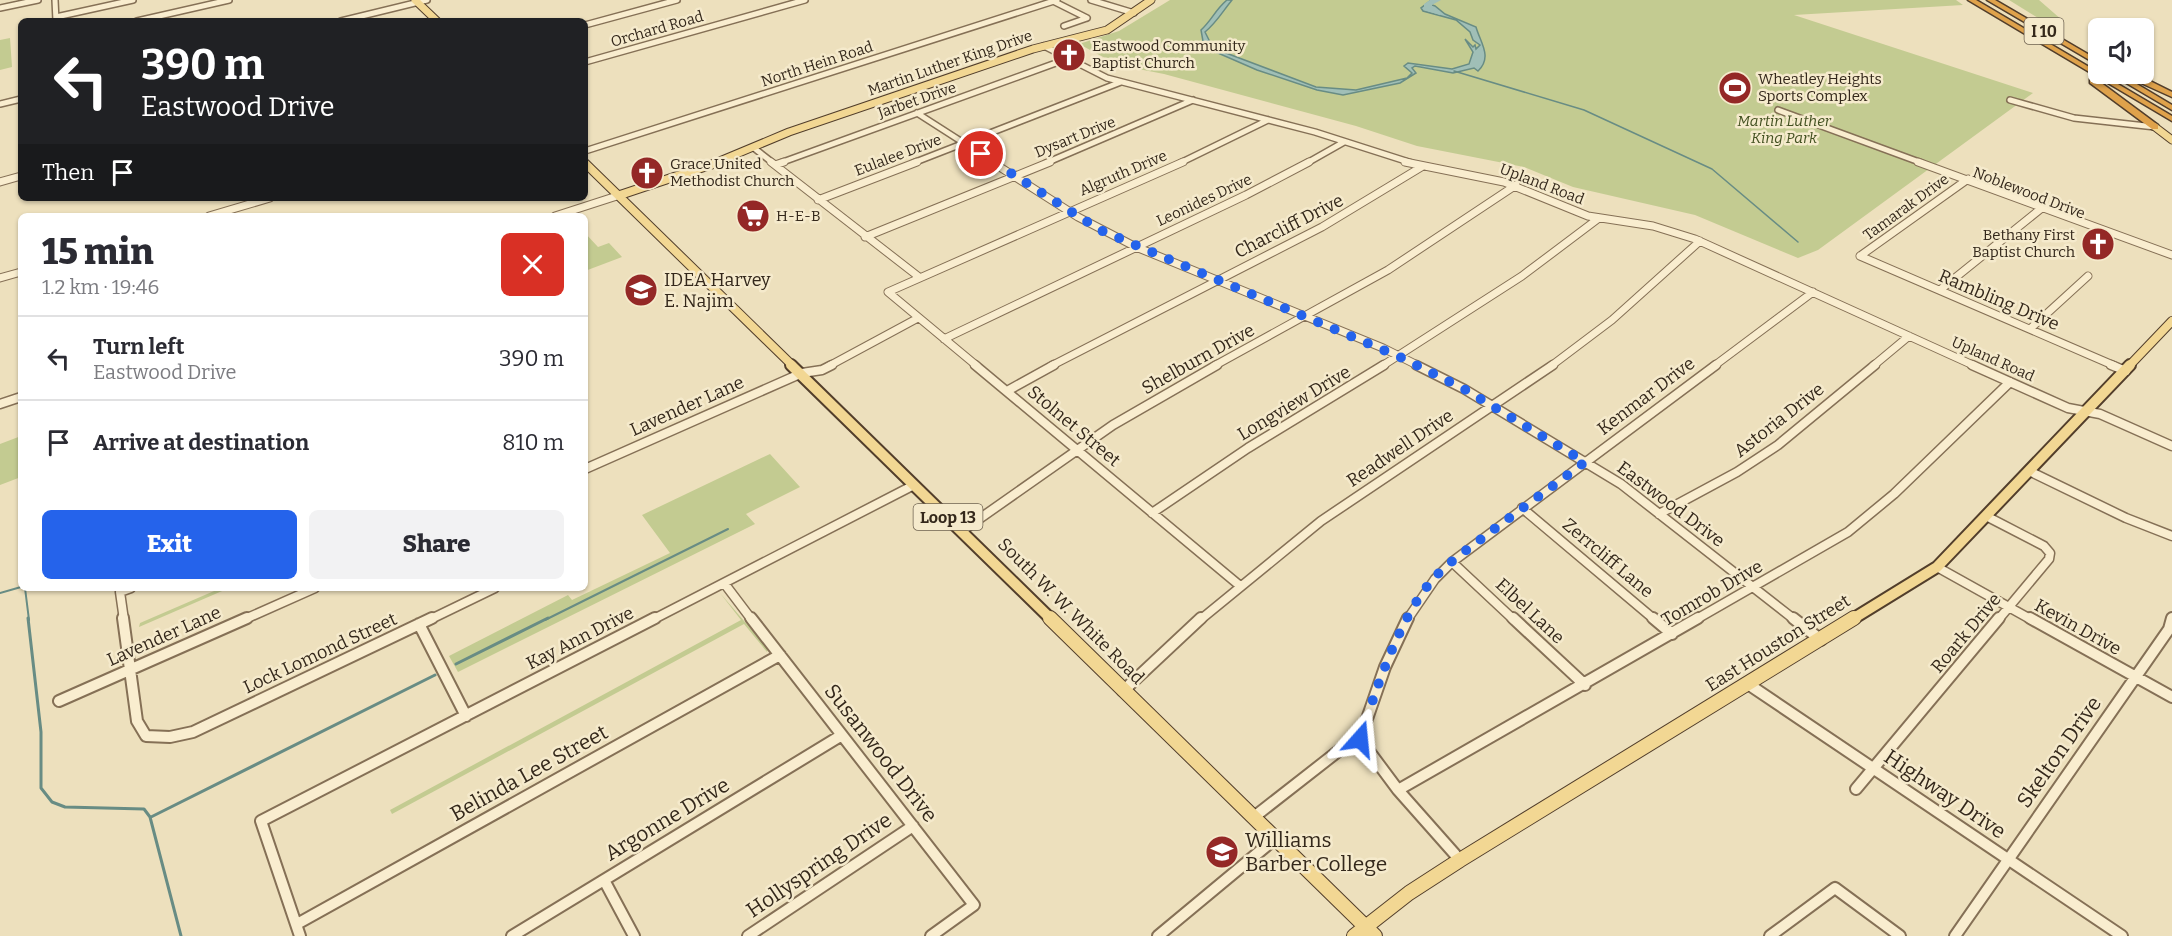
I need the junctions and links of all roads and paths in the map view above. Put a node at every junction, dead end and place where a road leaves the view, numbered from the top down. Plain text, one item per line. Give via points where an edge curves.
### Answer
1 (38, 0) edge
2 (55, 0) edge
3 (133, 0) edge
4 (230, 0) edge
5 (427, 0) edge
6 (677, 0) edge
7 (805, 0) edge
8 (1091, 0) edge
9 (1151, 0) edge
10 (1971, 0) edge
11 (1990, 0) edge
12 (416, 1) edge
13 (1055, 1) edge
14 (0, 8) edge
15 (1134, 13) junction
16 (56, 18) edge
17 (60, 18) edge
18 (150, 18) edge
19 (352, 18) edge
20 (434, 18) edge
21 (588, 24) edge
22 (1064, 26) dead end
23 (1044, 46) junction
24 (2060, 54) junction
25 (2088, 56) edge
26 (1067, 59) junction
27 (588, 61) edge
28 (1122, 81) junction
29 (2132, 84) edge
30 (2149, 84) edge
31 (2172, 95) edge
32 (18, 100) edge
33 (1192, 100) junction
34 (2010, 100) dead end
35 (0, 105) edge
36 (2172, 108) edge
37 (1778, 110) dead end
38 (917, 113) junction
39 (1268, 120) junction
40 (2172, 120) edge
41 (2155, 127) junction
42 (2172, 140) edge
43 (1344, 142) junction
44 (964, 143) junction
45 (754, 148) junction
46 (588, 150) edge
47 (775, 165) junction
48 (588, 166) edge
49 (1423, 166) junction
50 (1014, 176) junction
51 (18, 177) edge
52 (1965, 181) junction
53 (0, 182) edge
54 (1516, 185) junction
55 (620, 195) junction
56 (818, 200) junction
57 (260, 201) edge
58 (2041, 209) junction
59 (1068, 212) junction
60 (219, 213) edge
61 (564, 213) edge
62 (1599, 218) junction
63 (865, 237) junction
64 (1700, 241) junction
65 (1136, 247) junction
66 (2172, 255) edge
67 (1860, 256) joint
68 (2172, 261) edge
69 (18, 273) edge
70 (2088, 276) dead end
71 (918, 277) junction
72 (0, 278) edge
73 (1217, 281) junction
74 (1940, 291) junction
75 (888, 292) joint
76 (1813, 292) junction
77 (1306, 316) junction
78 (918, 318) junction
79 (2172, 321) edge
80 (2030, 329) junction
81 (1908, 336) junction
82 (944, 339) junction
83 (1400, 357) junction
84 (2126, 371) junction
85 (802, 373) junction
86 (2010, 382) junction
87 (1007, 391) junction
88 (18, 398) edge
89 (0, 404) edge
90 (1493, 406) junction
91 (2084, 411) junction
92 (2172, 446) edge
93 (1076, 449) junction
94 (1585, 462) junction
95 (588, 468) edge
96 (2029, 471) junction
97 (914, 485) junction
98 (1522, 508) junction
99 (1152, 513) junction
100 (1659, 514) junction
101 (1986, 516) junction
102 (962, 531) junction
103 (2172, 536) edge
104 (1452, 562) junction
105 (1937, 567) junction
106 (724, 583) junction
107 (1239, 585) junction
108 (1754, 588) junction
109 (123, 591) edge
110 (308, 591) edge
111 (489, 591) edge
112 (2008, 608) junction
113 (2172, 618) edge
114 (419, 624) junction
115 (1672, 634) junction
116 (1821, 640) junction
117 (780, 655) junction
118 (132, 669) junction
119 (2135, 677) junction
120 (1748, 684) junction
121 (1585, 685) junction
122 (1124, 691) junction
123 (2172, 697) edge
124 (59, 701) dead end
125 (466, 716) junction
126 (842, 735) junction
127 (1360, 739) junction
128 (1874, 770) junction
129 (1856, 789) dead end
130 (1398, 790) junction
131 (1254, 817) junction
132 (912, 826) junction
133 (1276, 838) junction
134 (1460, 860) junction
135 (2008, 860) junction
136 (604, 880) junction
137 (298, 930) edge
138 (1364, 933) edge
139 (512, 936) edge
140 (634, 936) edge
141 (748, 936) edge
142 (932, 936) edge
143 (1158, 936) edge
144 (1770, 936) edge
145 (1900, 936) edge
146 (1955, 936) edge
147 (2122, 936) edge

1 - 14 street
2 - 16 street
3 - 17 street
4 - 18 street
5 - 12 street
6 - 21 street
7 - 27 street, Orchard Road
8 - 15 street
9 - 15 main road, Martin Luther King Drive
10 - 24 highway, I 10
11 - 25 highway, I 10
12 - 19 street
12 - 20 main road
13 - 22 street via 1087,18
13 - 46 street, North Hein Road
15 - 23 main road, Martin Luther King Drive via 1107,30
23 - 26 street, Upland Road
23 - 45 main road, Martin Luther King Drive via 789,132
24 - 40 highway, I 10
24 - 41 highway
26 - 28 street, Upland Road
26 - 38 street, Jarbet Drive
28 - 33 street, Upland Road
28 - 44 street, Eulalee Drive
29 - 36 highway
30 - 31 highway
32 - 35 street
33 - 39 street, Upland Road
33 - 50 street, Dysart Drive
34 - 41 street via 2074,118
37 - 52 street, Noblewood Drive
38 - 44 street, Eastwood Drive
38 - 47 street, Jarbet Drive
39 - 43 street, Upland Road
39 - 59 street, Algruth Drive
41 - 42 main road
43 - 49 street, Upland Road
43 - 65 street, Leonides Drive via 1270,184
44 - 50 street, Eastwood Drive
44 - 56 street, Eulalee Drive
45 - 47 street
45 - 55 main road, Martin Luther King Drive
47 - 56 street
48 - 55 main road, South W. W. White Road / Loop 13
49 - 54 street, Upland Road
49 - 73 street, Charcliff Drive via 1350,212
50 - 59 street, Eastwood Drive
50 - 63 street, Dysart Drive
51 - 53 street
52 - 58 street, Noblewood Drive
52 - 67 street, Tamarak Drive
54 - 62 street, Upland Road via 1565,208
54 - 77 street, Shelburn Drive via 1423,250
55 - 61 street
55 - 85 main road, South W. W. White Road / Loop 13
56 - 63 street
57 - 60 street
58 - 66 street, Noblewood Drive
58 - 68 street, Noblewood Drive
58 - 74 street
59 - 65 street, Eastwood Drive
59 - 71 street, Algruth Drive
62 - 64 street, Upland Road via 1653,226
62 - 83 street, Longview Drive via 1511,286
63 - 71 street
64 - 76 street, Upland Road
64 - 90 street, Readwell Drive via 1629,307
65 - 73 street, Eastwood Drive
65 - 82 street, Leonides Drive
67 - 74 street, Rambling Drive
69 - 72 street
70 - 80 street
71 - 75 street, Algruth Drive
73 - 77 street, Eastwood Drive
73 - 87 street, Charcliff Drive via 1074,352
74 - 80 street, Rambling Drive
75 - 78 street, Stolnet Street
76 - 81 street, Upland Road
76 - 94 street, Kenmar Drive
77 - 83 street, Eastwood Drive
77 - 93 street, Shelburn Drive via 1165,393
78 - 82 street, Stolnet Street
78 - 85 street via 822,370
79 - 84 main road, East Houston Street
80 - 84 street, Rambling Drive
81 - 86 street, Upland Road
81 - 100 street, Astoria Drive via 1778,445
82 - 87 street, Stolnet Street
83 - 90 street, Eastwood Drive
83 - 99 street, Longview Drive via 1272,432
84 - 91 main road, East Houston Street
85 - 95 street, Lavender Lane
85 - 97 main road, South W. W. White Road / Loop 13
86 - 91 street, Upland Road via 2068,408
86 - 108 street, Tomrob Drive via 1894,494 1848,532
87 - 93 street, Stolnet Street
88 - 89 street
90 - 94 street, Eastwood Drive
90 - 107 street, Readwell Drive via 1321,521
91 - 92 street, Upland Road via 2100,414
91 - 96 main road, East Houston Street
93 - 99 street, Stolnet Street
93 - 102 street, Shelburn Drive
94 - 98 street, Kenmar Drive
94 - 100 street, Eastwood Drive
96 - 101 main road, East Houston Street
96 - 103 street
97 - 102 main road, South W. W. White Road / Loop 13
97 - 106 street, Kay Ann Drive
98 - 104 street, Kenmar Drive
98 - 115 street, Zerrcliff Lane
99 - 107 street, Stolnet Street
100 - 108 street, Eastwood Drive
101 - 105 main road, East Houston Street
101 - 112 street, Roark Drive via 2034,540 2050,553
102 - 122 main road, South W. W. White Road / Loop 13
104 - 121 street, Elbel Lane
104 - 127 street, Kenmar Drive via 1429,583 1415,604 1375,693
105 - 112 street, Kevin Drive
105 - 116 main road, East Houston Street
106 - 117 street, Susanwood Drive
106 - 125 street, Kay Ann Drive
107 - 122 street, Readwell Drive via 1174,640
108 - 115 street, Tomrob Drive
108 - 116 street, Eastwood Drive
109 - 118 street
110 - 118 street, Lavender Lane
111 - 114 street, Lock Lomond Street
112 - 119 street, Kevin Drive
112 - 128 street, Roark Drive
113 - 119 street, Skelton Drive via 2169,629
114 - 118 street, Lock Lomond Street via 181,736 146,736 137,721
114 - 125 street
115 - 121 street, Tomrob Drive
116 - 120 main road, East Houston Street
117 - 126 street, Susanwood Drive
117 - 137 street, Belinda Lee Street
118 - 124 street, Lavender Lane
119 - 123 street, Kevin Drive
119 - 135 street, Skelton Drive
120 - 128 street, Highway Drive
120 - 134 main road, East Houston Street
121 - 130 street, Tomrob Drive
122 - 131 main road, South W. W. White Road / Loop 13
125 - 137 street, Kay Ann Drive via 261,821
126 - 132 street, Susanwood Drive
126 - 136 street, Argonne Drive
127 - 130 street
127 - 131 street via 1341,749
128 - 129 street, Roark Drive
128 - 135 street, Highway Drive
130 - 134 street
131 - 133 main road, South W. W. White Road / Loop 13
132 - 141 street, Hollyspring Drive
132 - 142 street, Susanwood Drive via 974,905
133 - 138 main road, South W. W. White Road / Loop 13
133 - 143 street
134 - 138 main road, East Houston Street
135 - 146 street, Skelton Drive
135 - 147 street, Highway Drive
136 - 139 street, Argonne Drive
136 - 140 street
144 - 145 street via 1835,888

